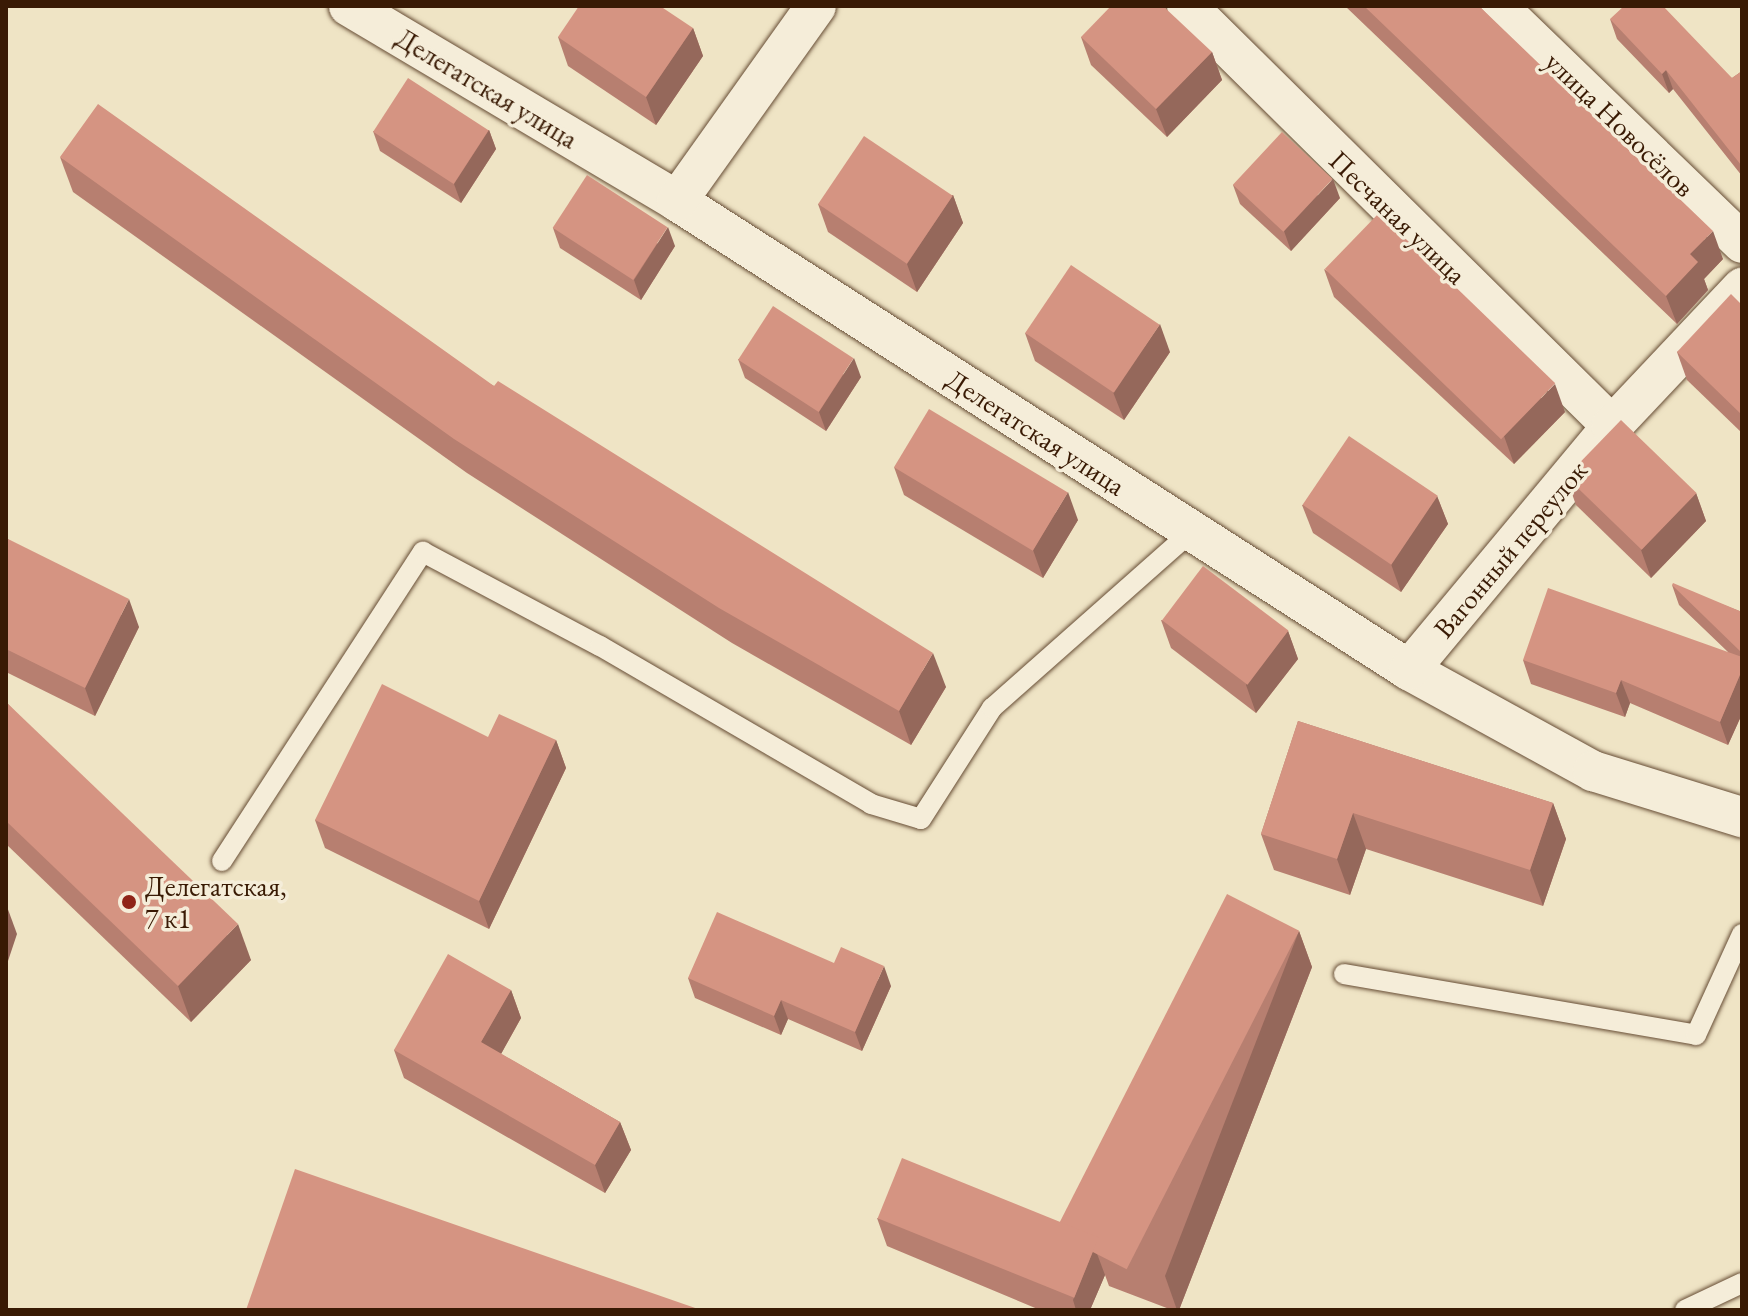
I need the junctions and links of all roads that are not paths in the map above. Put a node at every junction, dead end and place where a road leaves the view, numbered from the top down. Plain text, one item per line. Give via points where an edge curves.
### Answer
1 (349, 6) edge
2 (816, 6) edge
3 (1187, 6) edge
4 (1497, 6) edge
5 (677, 201) junction
6 (1742, 243) edge
7 (1742, 288) edge
8 (1612, 426) junction
9 (1191, 532) junction
10 (1409, 670) junction
11 (1742, 817) edge
12 (222, 861) dead end
13 (1742, 934) edge
14 (1344, 974) dead end
15 (1742, 1283) edge
16 (1685, 1310) edge

1 - 5 street, Делегатская улица
2 - 5 street
3 - 8 street, Песчаная улица
4 - 6 street, улица Новосёлов
5 - 9 street, Делегатская улица
7 - 8 street, Вагонный переулок
8 - 10 street, Вагонный переулок
9 - 10 street, Делегатская улица
9 - 12 lane via 992,708 921,819 871,804 600,646 423,552
10 - 11 street, Делегатская улица via 1593,771
13 - 14 lane via 1696,1035
15 - 16 lane

